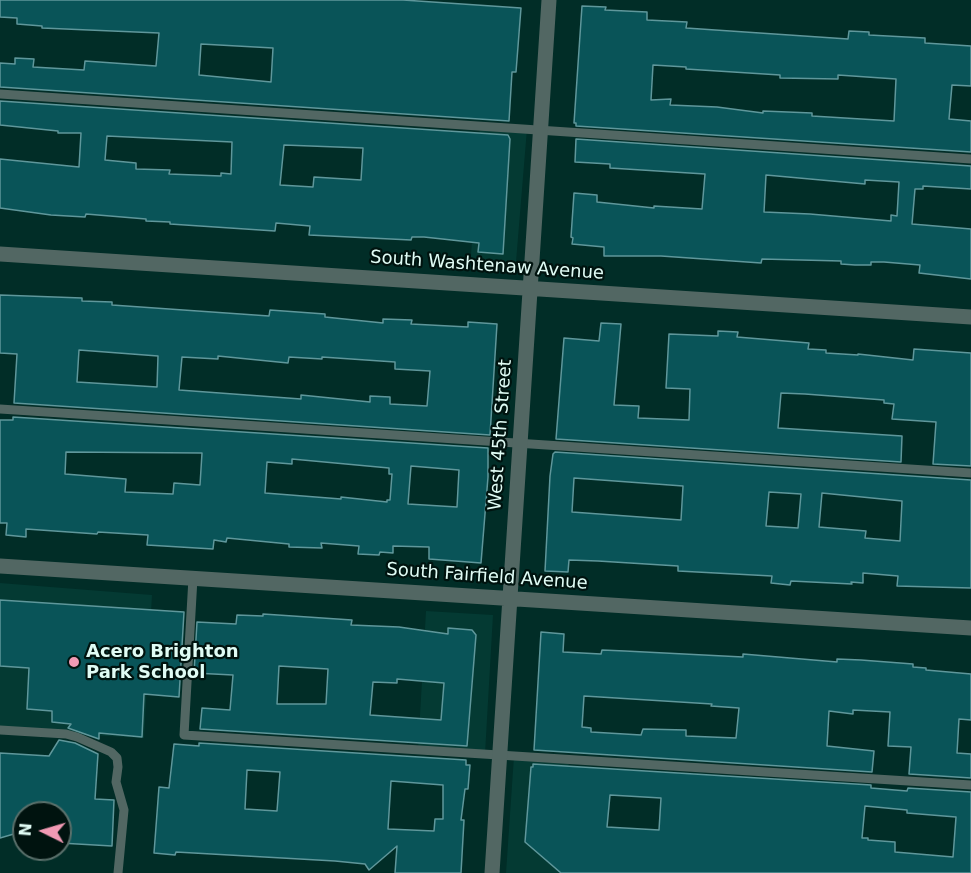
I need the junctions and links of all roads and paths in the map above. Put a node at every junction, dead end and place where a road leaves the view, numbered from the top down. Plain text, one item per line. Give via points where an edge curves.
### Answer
1 (549, 0) edge
2 (0, 94) edge
3 (541, 130) junction
4 (971, 159) edge
5 (0, 254) edge
6 (530, 288) junction
7 (971, 317) edge
8 (0, 409) edge
9 (520, 443) junction
10 (971, 473) edge
11 (0, 566) edge
12 (193, 578) junction
13 (510, 598) junction
14 (971, 628) edge
15 (0, 730) edge
16 (500, 755) junction
17 (971, 785) edge
18 (118, 873) edge
19 (492, 873) edge

1 - 3 street, West 45th Street
2 - 3 lane
3 - 4 lane
3 - 6 street, West 45th Street
5 - 6 street, South Washtenaw Avenue
6 - 7 street, South Washtenaw Avenue
6 - 9 street, West 45th Street
8 - 9 lane
9 - 10 lane
9 - 13 street, West 45th Street
11 - 12 street, South Fairfield Avenue
12 - 13 street, South Fairfield Avenue
12 - 16 lane via 184,735
13 - 14 street, South Fairfield Avenue
13 - 16 street, West 45th Street
15 - 18 lane via 66,734 117,758 116,782 124,810
16 - 17 lane
16 - 19 street, West 45th Street

